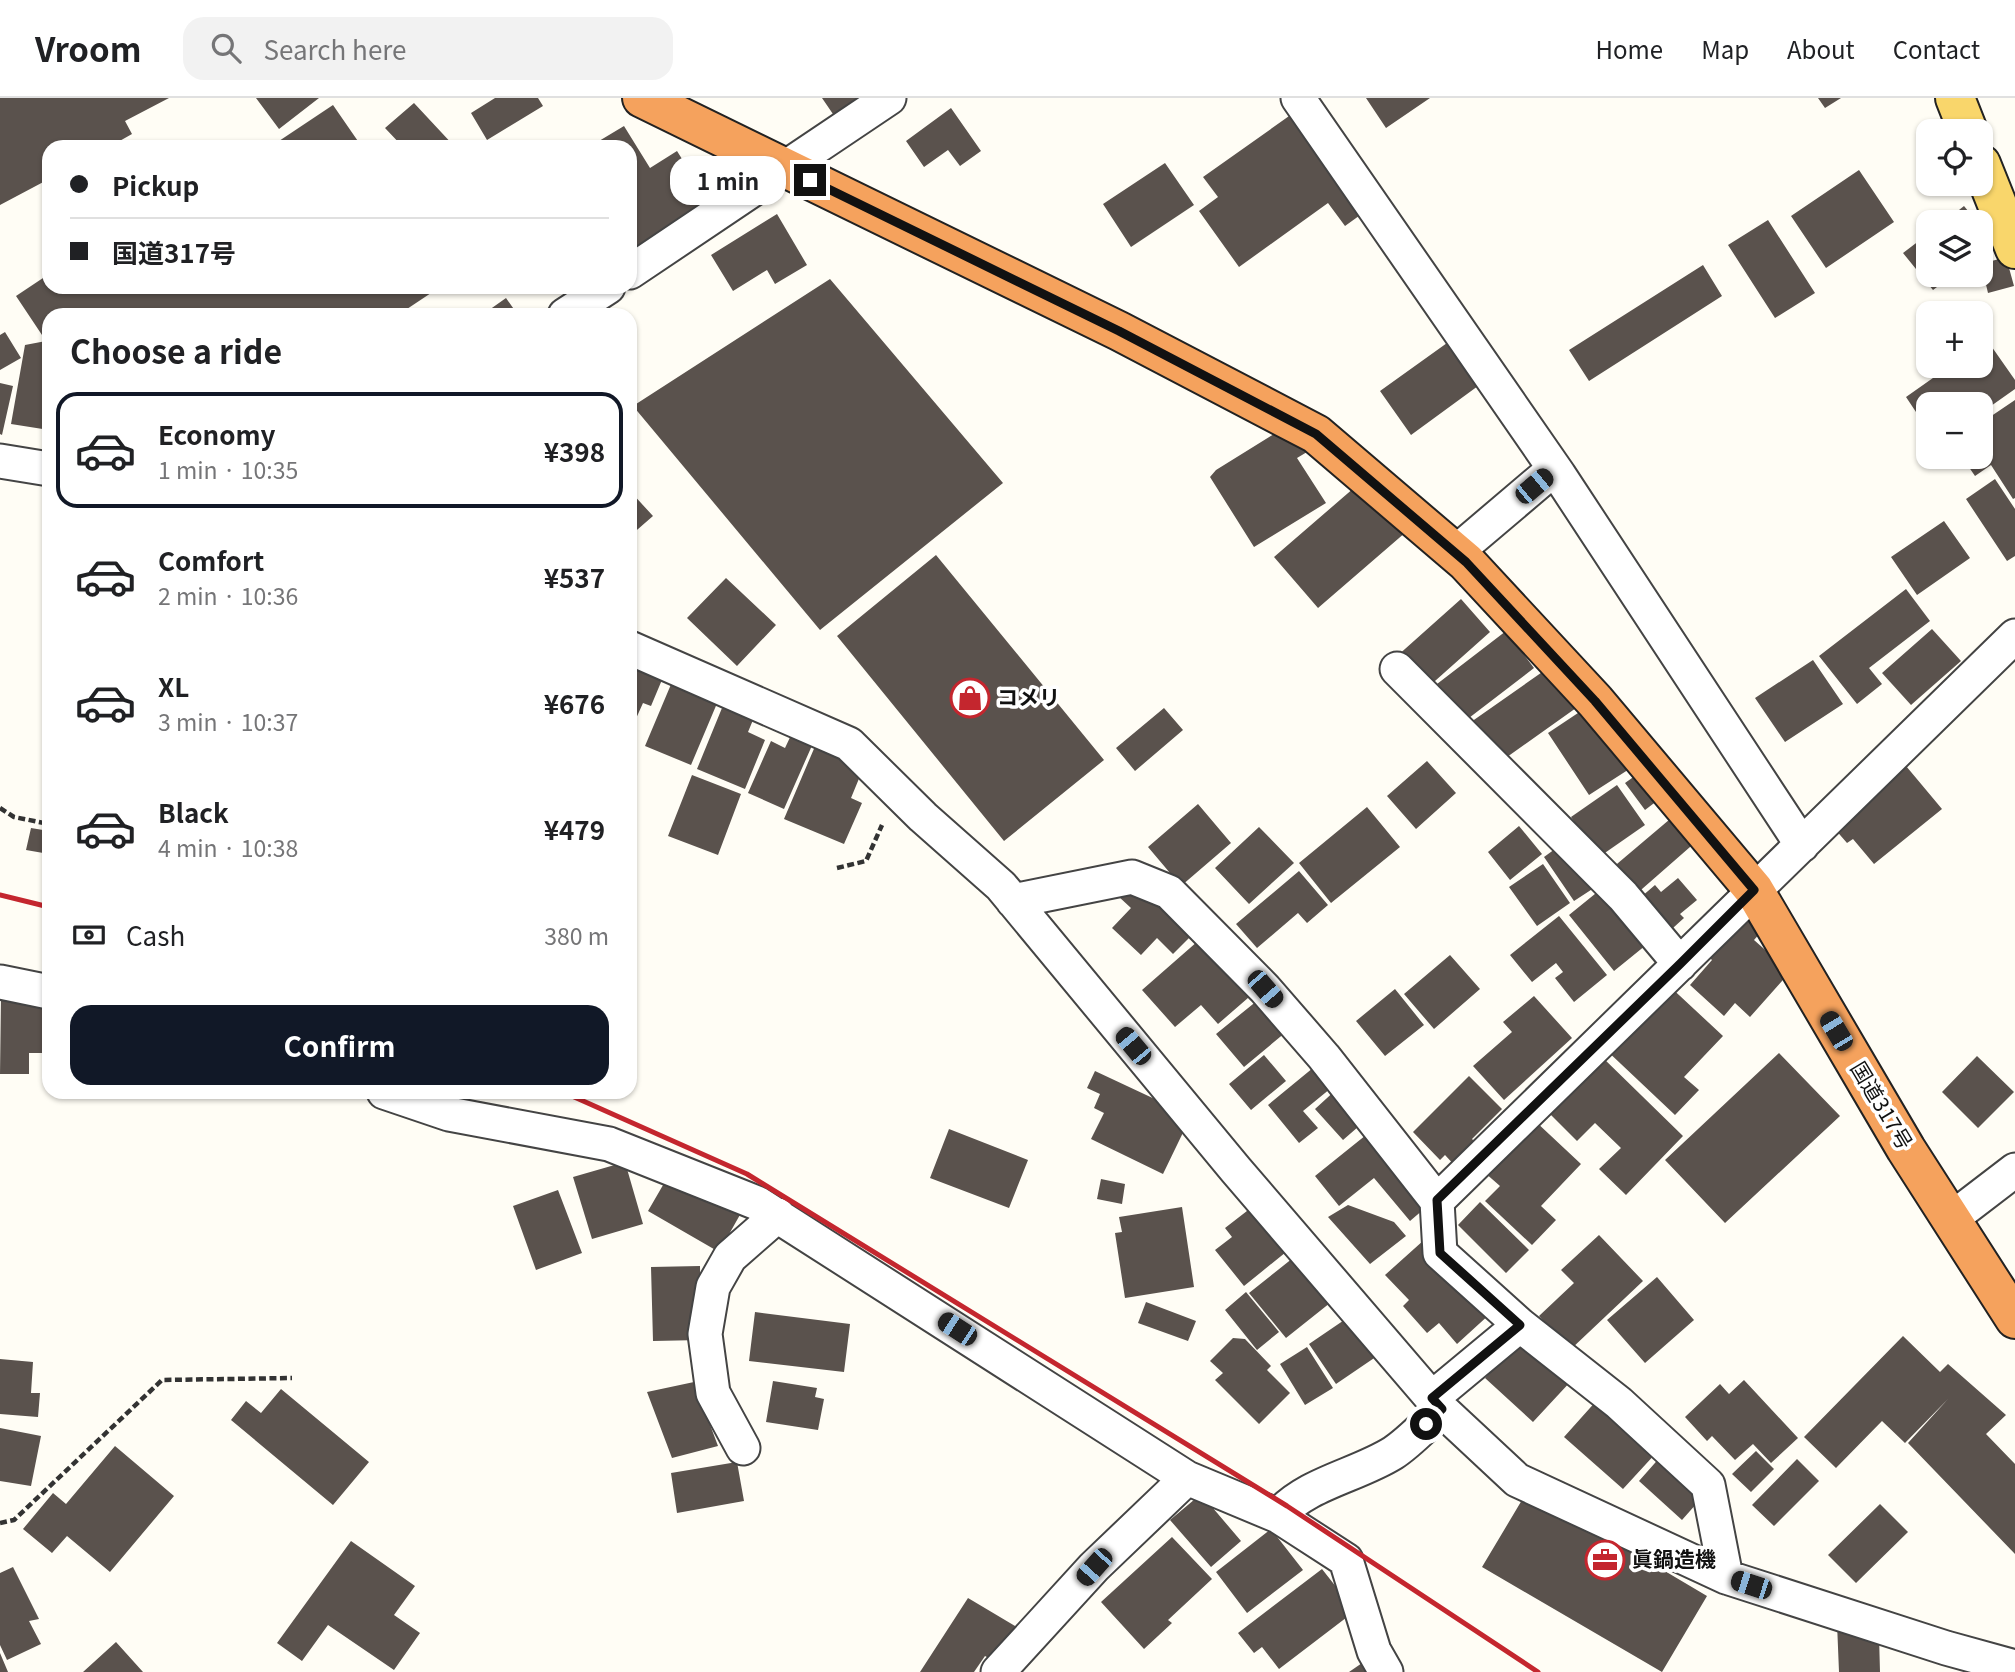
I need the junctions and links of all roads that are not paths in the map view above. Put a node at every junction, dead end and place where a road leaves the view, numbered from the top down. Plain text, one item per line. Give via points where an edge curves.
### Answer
1 (642, 98) edge
2 (889, 98) edge
3 (1298, 98) edge
4 (1955, 98) edge
5 (1963, 119) edge
6 (786, 168) junction
7 (1993, 194) edge
8 (2015, 248) edge
9 (637, 267) edge
10 (596, 294) edge
11 (576, 308) edge
12 (0, 461) edge
13 (42, 468) edge
14 (1554, 469) junction
15 (1455, 553) junction
16 (2015, 636) edge
17 (637, 651) edge
18 (1397, 669) dead end
19 (1802, 845) junction
20 (1754, 890) junction
21 (1013, 901) junction
22 (1680, 964) junction
23 (0, 982) edge
24 (42, 991) edge
25 (405, 1099) edge
26 (2015, 1170) edge
27 (1437, 1200) junction
28 (778, 1215) junction
29 (1951, 1219) junction
30 (2015, 1319) edge
31 (1520, 1325) junction
32 (1437, 1404) junction
33 (743, 1448) dead end
34 (1187, 1478) junction
35 (1278, 1516) junction
36 (1726, 1577) junction
37 (2015, 1667) edge
38 (998, 1672) edge
39 (1386, 1672) edge

1 - 6 highway, 国道317号
2 - 6 street
3 - 14 street
4 - 5 main road
6 - 9 street
6 - 15 highway, 国道317号 via 1119,331 1316,434
7 - 8 main road
10 - 11 street
12 - 13 street
14 - 15 street
14 - 19 street
15 - 20 highway, 国道317号 via 1595,701
16 - 19 street
17 - 21 street via 849,744
18 - 22 street via 1623,896
19 - 20 street
20 - 22 street
20 - 29 highway, 国道317号
21 - 27 street via 1132,877 1169,892 1265,989
21 - 32 street
22 - 27 street
23 - 24 street
25 - 28 street via 449,1114 609,1144
26 - 29 street
27 - 31 street via 1440,1253
28 - 33 street via 730,1257 713,1287 705,1334 713,1393
28 - 34 street
29 - 30 highway, 国道317号
31 - 32 street
31 - 36 street via 1619,1403 1708,1485
32 - 35 street via 1393,1453 1317,1489
32 - 36 street via 1517,1480
34 - 35 street
34 - 38 street via 1094,1567
35 - 39 street via 1346,1560 1374,1651
36 - 37 street

